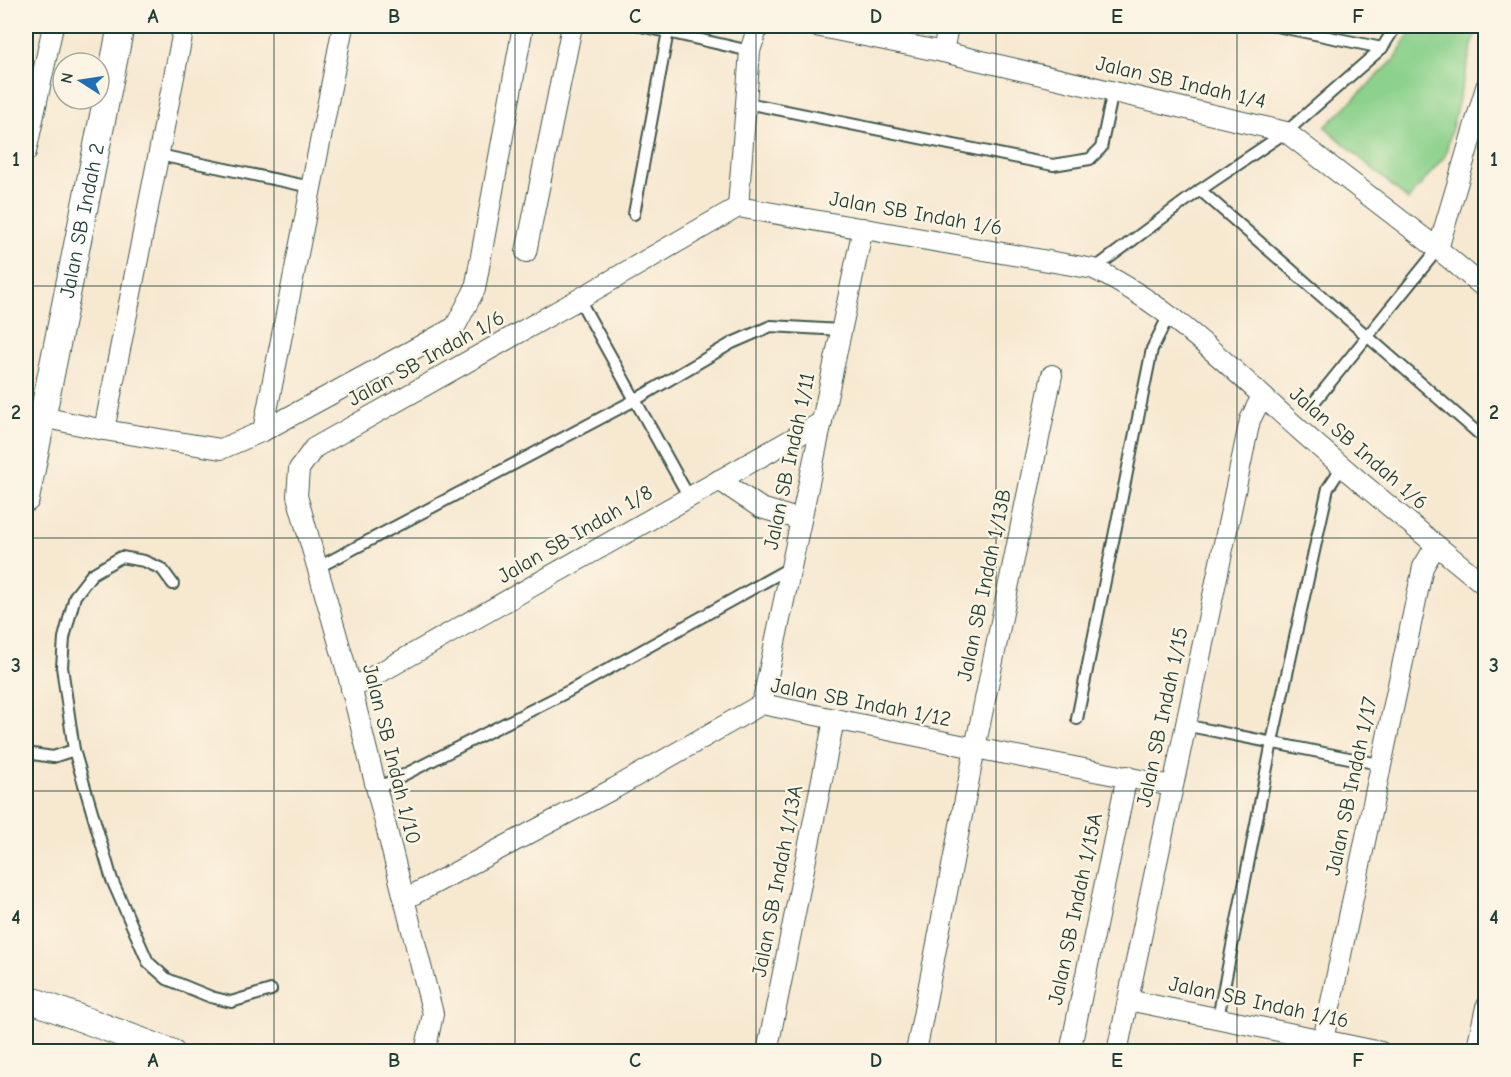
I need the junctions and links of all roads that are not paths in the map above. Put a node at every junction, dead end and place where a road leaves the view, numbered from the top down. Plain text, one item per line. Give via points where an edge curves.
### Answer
1 (53, 26) edge
2 (121, 26) edge
3 (184, 26) edge
4 (344, 26) edge
5 (523, 26) edge
6 (572, 26) edge
7 (641, 26) edge
8 (758, 26) edge
9 (816, 26) edge
10 (948, 26) edge
11 (1276, 26) edge
12 (1396, 26) edge
13 (668, 29) edge
14 (863, 30) edge
15 (1383, 48) junction
16 (750, 51) junction
17 (943, 52) junction
18 (1485, 87) edge
19 (1113, 91) junction
20 (747, 103) junction
21 (1286, 132) junction
22 (26, 152) edge
23 (159, 155) junction
24 (311, 187) junction
25 (1200, 190) junction
26 (738, 207) junction
27 (634, 214) dead end
28 (863, 228) junction
29 (1438, 249) junction
30 (526, 252) dead end
31 (1094, 269) junction
32 (1485, 288) edge
33 (579, 299) junction
34 (1169, 315) junction
35 (841, 330) junction
36 (1368, 337) junction
37 (1052, 375) dead end
38 (1262, 396) junction
39 (635, 400) junction
40 (1311, 406) dead end
41 (42, 417) junction
42 (822, 422) junction
43 (104, 430) junction
44 (263, 432) junction
45 (1485, 440) edge
46 (1342, 467) junction
47 (299, 469) joint
48 (719, 480) junction
49 (689, 497) junction
50 (26, 499) edge
51 (801, 520) junction
52 (1436, 545) junction
53 (791, 566) junction
54 (317, 568) junction
55 (173, 584) dead end
56 (1485, 586) edge
57 (351, 689) junction
58 (762, 704) junction
59 (1077, 719) dead end
60 (834, 720) junction
61 (1184, 725) junction
62 (1272, 742) junction
63 (975, 748) junction
64 (74, 750) junction
65 (26, 753) edge
66 (1379, 764) junction
67 (1127, 776) junction
68 (1172, 786) junction
69 (376, 789) junction
70 (405, 899) junction
71 (271, 990) dead end
72 (26, 998) edge
73 (1128, 999) junction
74 (1485, 1007) edge
75 (1218, 1018) junction
76 (1323, 1040) junction
77 (171, 1052) edge
78 (425, 1052) edge
79 (767, 1052) edge
80 (916, 1052) edge
81 (1070, 1052) edge
82 (1117, 1052) edge
83 (1381, 1052) edge
84 (1476, 1052) edge

1 - 22 street
2 - 41 street, Jalan SB Indah 2
3 - 23 street
4 - 24 street
5 - 44 street via 475,289 455,327
6 - 30 street
7 - 13 lane
8 - 16 street
9 - 14 street, Jalan SB Indah 1/4
10 - 17 street
11 - 15 lane
12 - 15 lane
13 - 16 lane
13 - 27 lane
14 - 17 street, Jalan SB Indah 1/4
15 - 21 lane
16 - 20 street
17 - 19 street, Jalan SB Indah 1/4
18 - 29 street
19 - 20 lane via 1101,148 1090,159 1053,165
19 - 21 street, Jalan SB Indah 1/4
20 - 26 street
21 - 25 lane
21 - 29 street, Jalan SB Indah 1/4
23 - 24 lane
23 - 43 street
24 - 44 street
25 - 31 lane
25 - 36 lane
26 - 28 street, Jalan SB Indah 1/6
26 - 33 street, Jalan SB Indah 1/6
28 - 31 street, Jalan SB Indah 1/6
28 - 35 street, Jalan SB Indah 1/11
29 - 32 street, Jalan SB Indah 1/4
29 - 36 lane
31 - 34 street, Jalan SB Indah 1/6 via 1124,283
33 - 39 lane
33 - 47 street, Jalan SB Indah 1/6 via 314,448
34 - 38 street, Jalan SB Indah 1/6
34 - 59 lane via 1152,349
35 - 39 lane via 771,326 732,343
35 - 42 street, Jalan SB Indah 1/11
36 - 40 lane
36 - 45 lane
37 - 63 street, Jalan SB Indah 1/13B
38 - 46 street, Jalan SB Indah 1/6
38 - 61 street, Jalan SB Indah 1/15 via 1250,420
39 - 49 lane
39 - 54 lane
41 - 43 street
41 - 50 street, Jalan SB Indah 2
42 - 48 street, Jalan SB Indah 1/8
42 - 51 street, Jalan SB Indah 1/11
43 - 44 street via 221,449
46 - 52 street, Jalan SB Indah 1/6
46 - 62 lane via 1328,488
47 - 54 street, Jalan SB Indah 1/10 via 297,496
48 - 49 street, Jalan SB Indah 1/8
48 - 51 street via 761,508
49 - 57 street, Jalan SB Indah 1/8
51 - 53 street, Jalan SB Indah 1/11
52 - 56 street, Jalan SB Indah 1/6
52 - 66 street, Jalan SB Indah 1/17 via 1423,567
53 - 58 street, Jalan SB Indah 1/11
53 - 69 lane via 569,691
54 - 57 street, Jalan SB Indah 1/10
55 - 64 lane via 162,569 121,557 92,574 75,596 64,638 62,667
57 - 69 street, Jalan SB Indah 1/10
58 - 60 street, Jalan SB Indah 1/12
58 - 70 street, Jalan SB Indah 1/12 via 615,788
60 - 63 street, Jalan SB Indah 1/12
60 - 79 street, Jalan SB Indah 1/13A
61 - 62 lane
61 - 68 street, Jalan SB Indah 1/15
62 - 66 lane
62 - 75 lane
63 - 67 street, Jalan SB Indah 1/12
63 - 80 street, Jalan SB Indah 1/13B
64 - 65 lane via 53,757
64 - 71 lane via 112,880 148,962 167,979 231,1002
66 - 76 street, Jalan SB Indah 1/17
67 - 68 street, Jalan SB Indah 1/12
67 - 81 street, Jalan SB Indah 1/15A
68 - 73 street, Jalan SB Indah 1/15
69 - 70 street, Jalan SB Indah 1/10
70 - 78 street, Jalan SB Indah 1/10 via 433,1014
72 - 77 street
73 - 75 street, Jalan SB Indah 1/16
73 - 82 street, Jalan SB Indah 1/15
74 - 84 street
75 - 76 street, Jalan SB Indah 1/16
76 - 83 street, Jalan SB Indah 1/16

